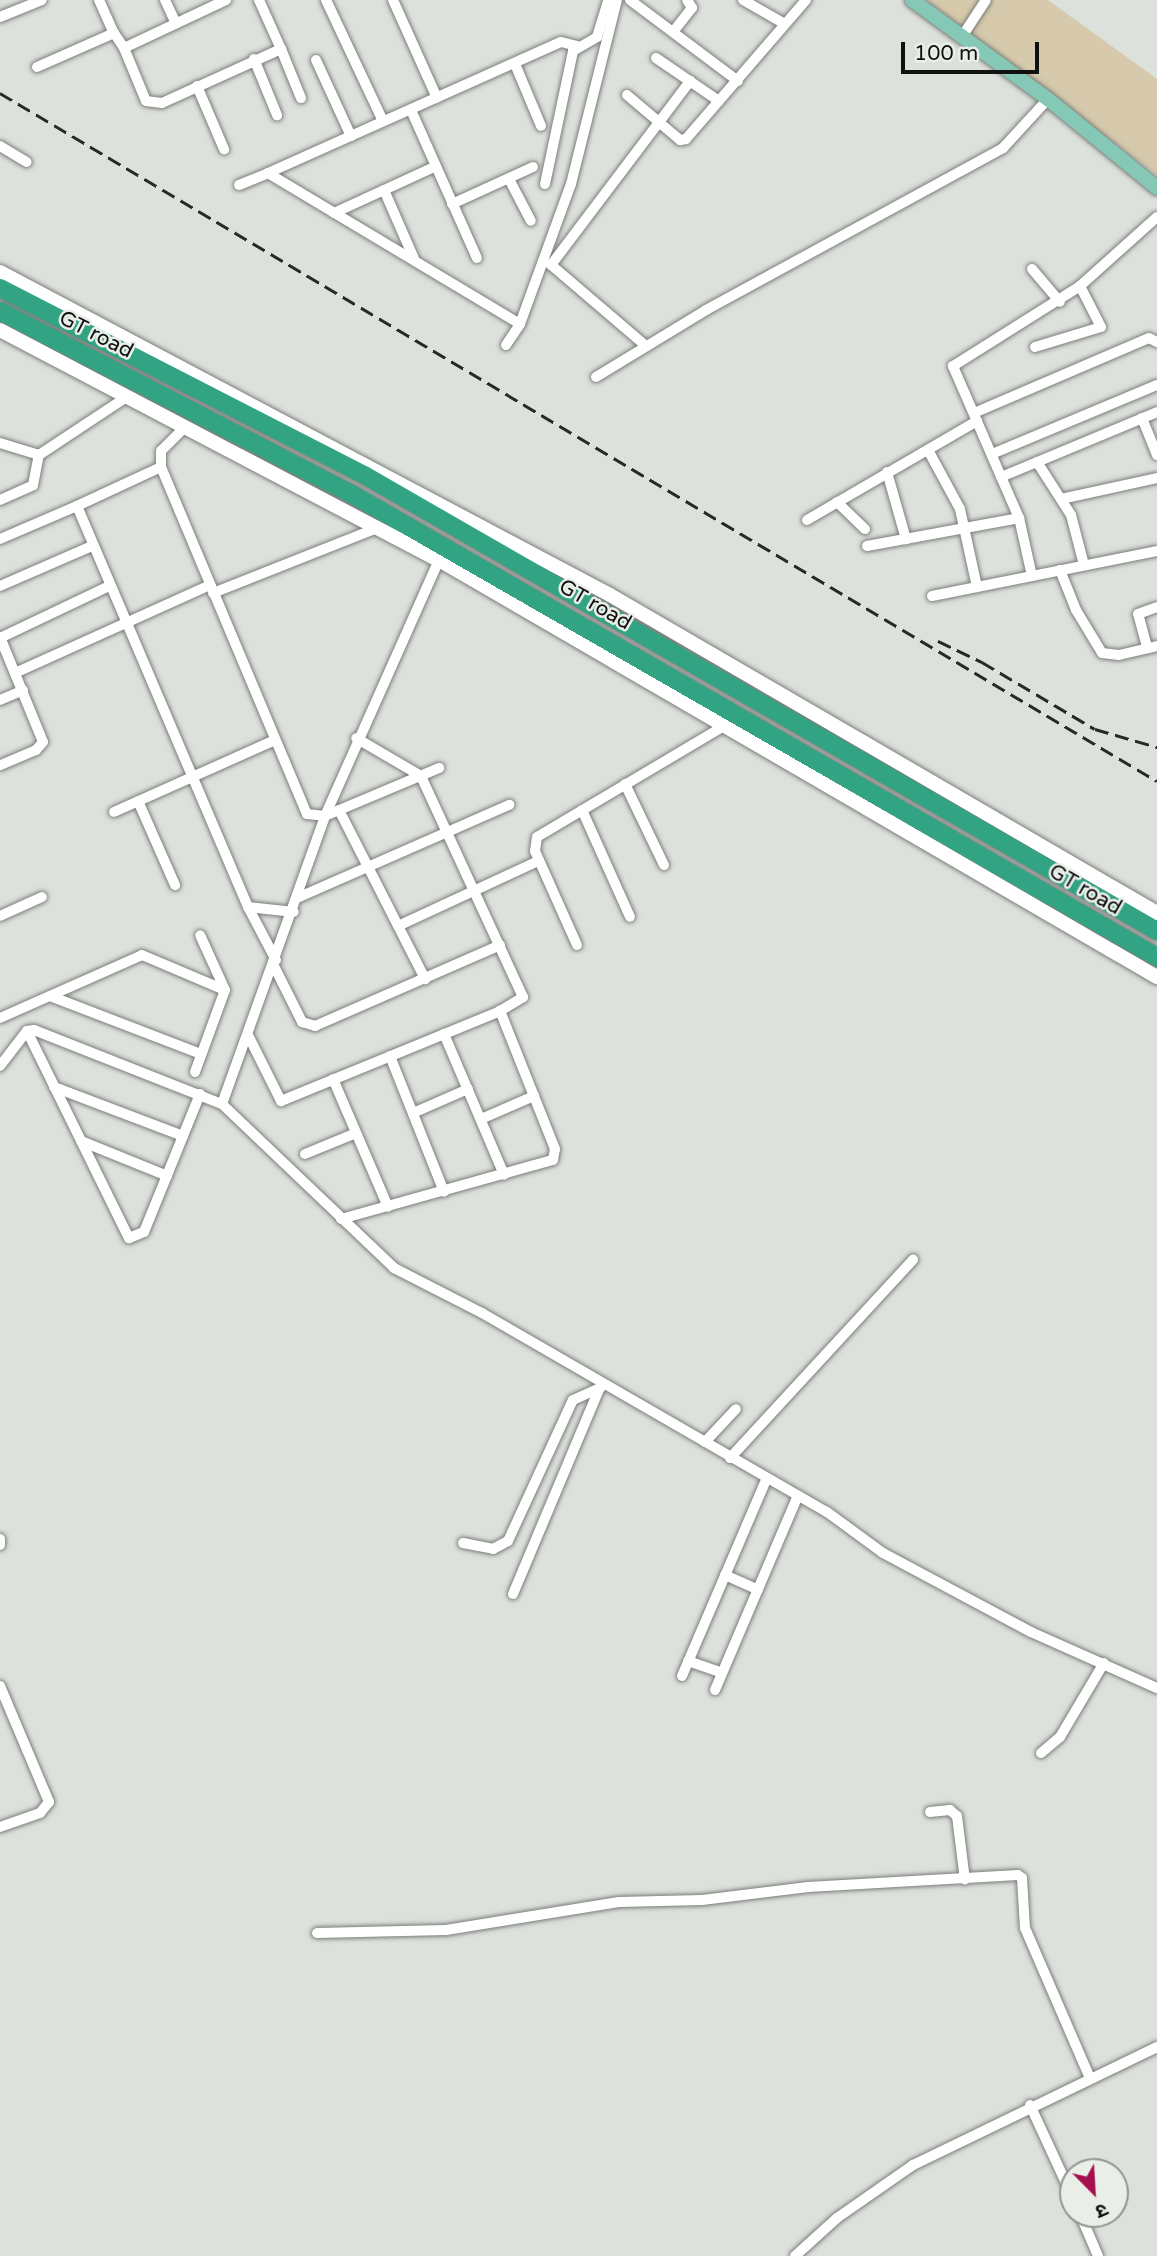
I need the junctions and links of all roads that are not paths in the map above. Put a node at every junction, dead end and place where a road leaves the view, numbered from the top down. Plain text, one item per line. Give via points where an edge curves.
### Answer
1 (42, 0) edge
2 (99, 0) edge
3 (165, 0) edge
4 (226, 0) edge
5 (259, 0) edge
6 (326, 0) edge
7 (393, 0) edge
8 (600, 0) edge
9 (608, 0) edge
10 (617, 0) edge
11 (630, 0) edge
12 (687, 0) edge
13 (743, 0) edge
14 (806, 0) edge
15 (912, 0) edge
16 (986, 0) edge
17 (605, 11) junction
18 (0, 17) edge
19 (176, 24) junction
20 (785, 24) junction
21 (673, 32) junction
22 (114, 33) junction
23 (961, 38) junction
24 (577, 46) junction
25 (124, 48) junction
26 (281, 49) junction
27 (656, 58) dead end
28 (254, 59) junction
29 (316, 60) dead end
30 (515, 64) junction
31 (37, 67) dead end
32 (690, 81) junction
33 (738, 81) junction
34 (197, 86) junction
35 (627, 95) dead end
36 (301, 98) dead end
37 (438, 98) junction
38 (1048, 99) junction
39 (719, 101) junction
40 (411, 110) junction
41 (277, 115) dead end
42 (383, 121) junction
43 (660, 121) junction
44 (541, 125) dead end
45 (351, 136) junction
46 (0, 146) edge
47 (224, 149) dead end
48 (27, 162) dead end
49 (436, 166) junction
50 (533, 167) dead end
51 (268, 173) junction
52 (509, 179) junction
53 (545, 184) dead end
54 (239, 186) dead end
55 (1157, 188) edge
56 (384, 190) junction
57 (452, 204) junction
58 (334, 213) junction
59 (1157, 218) edge
60 (531, 221) dead end
61 (477, 258) dead end
62 (415, 261) junction
63 (1032, 269) dead end
64 (0, 272) edge
65 (1080, 286) junction
66 (0, 288) edge
67 (1060, 302) junction
68 (0, 311) edge
69 (520, 324) junction
70 (0, 330) edge
71 (1157, 342) edge
72 (506, 345) dead end
73 (646, 346) junction
74 (1035, 347) dead end
75 (596, 377) dead end
76 (1157, 385) edge
77 (128, 396) junction
78 (1157, 412) edge
79 (975, 417) junction
80 (1142, 418) junction
81 (186, 426) junction
82 (0, 443) edge
83 (928, 450) junction
84 (992, 454) junction
85 (39, 455) junction
86 (1157, 455) edge
87 (1037, 462) junction
88 (161, 467) junction
89 (887, 472) junction
90 (1001, 477) junction
91 (1157, 478) edge
92 (1062, 499) junction
93 (0, 500) edge
94 (838, 502) junction
95 (77, 506) junction
96 (1019, 518) junction
97 (807, 520) dead end
98 (377, 528) junction
99 (965, 528) junction
100 (865, 530) dead end
101 (0, 539) edge
102 (906, 539) junction
103 (92, 546) junction
104 (867, 546) dead end
105 (1157, 551) edge
106 (439, 560) junction
107 (1084, 565) junction
108 (1060, 570) junction
109 (1032, 576) junction
110 (0, 586) edge
111 (109, 586) junction
112 (977, 587) junction
113 (211, 589) junction
114 (932, 596) dead end
115 (1157, 607) edge
116 (125, 624) junction
117 (0, 637) edge
118 (1152, 647) edge
119 (15, 673) junction
120 (23, 690) junction
121 (0, 700) edge
122 (724, 726) junction
123 (356, 738) junction
124 (275, 740) junction
125 (0, 765) edge
126 (439, 768) dead end
127 (192, 776) junction
128 (421, 776) junction
129 (625, 784) junction
130 (138, 801) junction
131 (509, 805) dead end
132 (339, 810) junction
133 (582, 810) junction
134 (114, 812) dead end
135 (325, 816) junction
136 (449, 831) junction
137 (538, 860) junction
138 (664, 865) dead end
139 (367, 868) junction
140 (175, 886) dead end
141 (475, 890) junction
142 (42, 897) dead end
143 (297, 898) junction
144 (248, 907) junction
145 (294, 912) junction
146 (1157, 914) edge
147 (0, 916) edge
148 (631, 917) dead end
149 (398, 926) junction
150 (1157, 931) edge
151 (201, 935) dead end
152 (500, 945) junction
153 (577, 945) dead end
154 (1157, 957) edge
155 (275, 963) junction
156 (1157, 977) edge
157 (425, 979) junction
158 (225, 990) junction
159 (50, 996) junction
160 (500, 1012) junction
161 (0, 1018) edge
162 (27, 1031) junction
163 (444, 1034) junction
164 (248, 1035) junction
165 (201, 1054) junction
166 (390, 1056) junction
167 (0, 1066) edge
168 (195, 1072) dead end
169 (333, 1079) junction
170 (54, 1087) junction
171 (468, 1089) junction
172 (200, 1094) junction
173 (534, 1096) junction
174 (222, 1104) junction
175 (413, 1113) junction
176 (481, 1119) junction
177 (356, 1133) junction
178 (183, 1136) junction
179 (82, 1142) junction
180 (305, 1154) dead end
181 (504, 1175) junction
182 (167, 1176) junction
183 (444, 1192) junction
184 (388, 1207) junction
185 (341, 1219) junction
186 (913, 1260) dead end
187 (601, 1385) junction
188 (736, 1409) dead end
189 (705, 1442) junction
190 (730, 1458) junction
191 (766, 1480) junction
192 (797, 1498) junction
193 (0, 1538) edge
194 (463, 1544) dead end
195 (0, 1545) edge
196 (725, 1575) junction
197 (758, 1590) junction
198 (513, 1594) dead end
199 (688, 1661) junction
200 (1104, 1664) junction
201 (722, 1673) junction
202 (682, 1676) dead end
203 (0, 1686) edge
204 (1157, 1688) edge
205 (715, 1690) dead end
206 (1041, 1753) dead end
207 (930, 1812) dead end
208 (0, 1827) edge
209 (965, 1881) junction
210 (317, 1933) dead end
211 (1157, 2047) edge
212 (1090, 2078) junction
213 (1030, 2105) junction
214 (1059, 2168) edge
215 (1086, 2228) edge
216 (795, 2256) edge
217 (1098, 2256) edge

1 - 18 street
2 - 22 street
3 - 19 street
4 - 19 street
5 - 26 street
6 - 42 street
7 - 37 street
8 - 17 street
9 - 17 street
10 - 69 street via 570,184
11 - 21 street
12 - 21 street via 692,8
13 - 20 street
14 - 20 street
15 - 23 main road
16 - 23 street
17 - 24 street via 595,39
19 - 25 street
20 - 33 street
21 - 33 street
22 - 25 street
22 - 31 street
23 - 38 main road
24 - 30 street via 564,41
24 - 53 street
25 - 34 street via 149,103 162,103
26 - 28 street
26 - 36 street
27 - 32 street
28 - 34 street
28 - 41 street
29 - 45 street
30 - 37 street
30 - 44 street
32 - 39 street
32 - 43 street
33 - 39 street
34 - 47 street
35 - 43 street
37 - 40 street
38 - 55 main road
38 - 73 street via 1003,148
39 - 43 street via 686,139 680,140
40 - 42 street
40 - 49 street
42 - 45 street
43 - 73 street via 551,265
45 - 51 street
46 - 48 street
49 - 56 street
49 - 57 street
50 - 52 street
51 - 54 street
51 - 58 street
52 - 57 street
52 - 60 street
56 - 58 street
56 - 62 street
57 - 61 street
58 - 62 street
59 - 65 street
62 - 69 street
63 - 67 street
64 - 146 main road via 610,595
65 - 67 street
65 - 74 street via 1101,327
66 - 150 highway, GT road via 366,476
67 - 79 street via 953,366
68 - 154 highway, GT road via 352,494
69 - 72 street
70 - 77 main road
71 - 79 street via 1149,338
73 - 75 street
76 - 84 street
77 - 81 main road
77 - 85 street
78 - 80 street
79 - 83 street
79 - 84 street
80 - 86 street
80 - 87 street
81 - 88 street via 161,451
81 - 98 main road
82 - 85 street
83 - 89 street
83 - 99 street via 956,499
84 - 90 street
85 - 93 street via 33,485
87 - 90 street
87 - 92 street
88 - 95 street
88 - 113 street
89 - 94 street
89 - 102 street
90 - 96 street
91 - 92 street
92 - 107 street
94 - 97 street
94 - 100 street
95 - 101 street
95 - 103 street
96 - 99 street
96 - 109 street
98 - 106 main road
98 - 113 street
99 - 102 street
99 - 112 street
102 - 104 street
103 - 110 street
103 - 111 street
105 - 107 street
106 - 122 main road
106 - 123 street
107 - 108 street
108 - 109 street
108 - 118 street via 1102,653 1119,655
109 - 112 street
111 - 116 street
111 - 117 street
112 - 114 street
113 - 116 street
113 - 124 street
115 - 118 street via 1138,614
116 - 119 street
116 - 127 street
117 - 119 street
119 - 120 street
120 - 121 street
120 - 125 street via 43,741 36,750
122 - 129 street
122 - 156 main road
123 - 128 street
123 - 135 street
124 - 127 street
124 - 135 street via 307,814
126 - 128 street
127 - 130 street
127 - 144 street
128 - 132 street
128 - 136 street
129 - 133 street
129 - 138 street
130 - 134 street
130 - 140 street
131 - 136 street
132 - 135 street
132 - 139 street
133 - 137 street via 537,837
133 - 148 street
135 - 143 street
136 - 139 street
136 - 141 street
137 - 141 street
137 - 153 street
139 - 143 street
139 - 149 street
141 - 149 street
141 - 152 street
142 - 147 street
143 - 145 street
144 - 145 street
144 - 155 street
145 - 155 street
149 - 157 street
151 - 158 street
152 - 157 street
152 - 160 street via 523,997
155 - 157 street via 302,1023 310,1027
155 - 164 street
158 - 159 street via 142,955
158 - 165 street
159 - 161 street
159 - 165 street
160 - 163 street
160 - 173 street
162 - 167 street
162 - 170 street
162 - 172 street
163 - 166 street
163 - 171 street
164 - 169 street via 278,1100
164 - 174 street
165 - 168 street
166 - 169 street
166 - 175 street
169 - 177 street
170 - 178 street
170 - 179 street
171 - 175 street
171 - 176 street
172 - 174 street
172 - 178 street
173 - 176 street
173 - 181 street via 555,1155 547,1163
174 - 185 street
175 - 183 street
176 - 181 street
177 - 180 street
177 - 184 street
178 - 182 street
179 - 182 street
179 - 182 street via 129,1238 144,1232
181 - 183 street
183 - 184 street
184 - 185 street
185 - 187 street via 394,1268
186 - 190 street
187 - 189 street
187 - 194 street via 573,1401 508,1541 493,1549
187 - 198 street
188 - 189 street
189 - 190 street
190 - 191 street
191 - 192 street
191 - 196 street
192 - 197 street
192 - 200 street via 827,1512 892,1558 1031,1632
193 - 195 street
196 - 197 street
196 - 199 street
197 - 201 street
199 - 201 street
199 - 202 street
200 - 204 street
200 - 206 street via 1060,1737
201 - 205 street
203 - 208 street via 49,1802 40,1813
207 - 209 street via 950,1810 957,1815
209 - 210 street via 808,1886 708,1900 619,1902 446,1930
209 - 212 street via 1022,1878 1025,1928
211 - 212 street
212 - 213 street
213 - 214 street
213 - 216 street via 904,2171 837,2218
215 - 217 street

